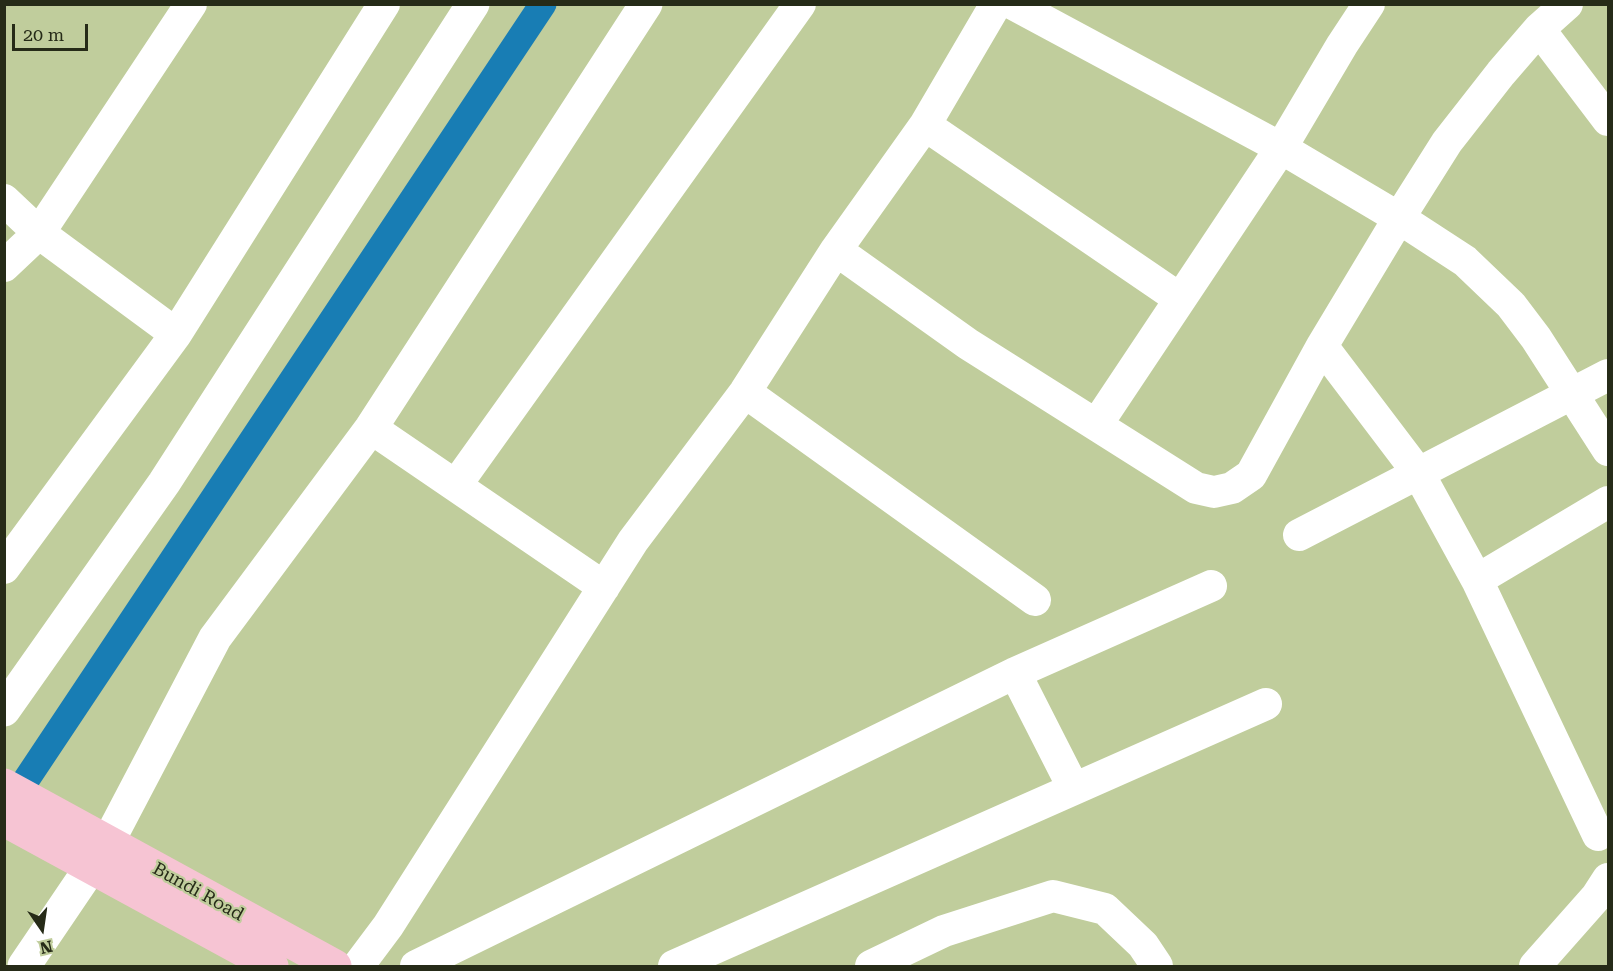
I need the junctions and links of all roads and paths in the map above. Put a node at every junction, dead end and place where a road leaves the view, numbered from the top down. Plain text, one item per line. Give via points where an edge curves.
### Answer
1 (191, 4) edge
2 (384, 4) edge
3 (473, 4) edge
4 (646, 4) edge
5 (800, 4) edge
6 (996, 4) edge
7 (1013, 4) edge
8 (1370, 4) edge
9 (1567, 4) edge
10 (1539, 29) junction
11 (1608, 120) edge
12 (925, 125) junction
13 (1281, 148) junction
14 (4, 200) edge
15 (1399, 218) junction
16 (39, 233) junction
17 (836, 250) junction
18 (4, 266) edge
19 (1180, 299) junction
20 (176, 334) junction
21 (1322, 346) junction
22 (1608, 375) edge
23 (745, 392) junction
24 (1571, 395) junction
25 (1097, 424) junction
26 (371, 428) junction
27 (1608, 450) edge
28 (1419, 474) junction
29 (456, 485) junction
30 (1608, 502) edge
31 (1299, 535) dead end
32 (4, 568) edge
33 (1477, 580) junction
34 (1211, 586) dead end
35 (604, 587) junction
36 (1035, 600) dead end
37 (1015, 673) junction
38 (1266, 704) dead end
39 (4, 710) edge
40 (4, 785) edge
41 (1074, 789) junction
42 (4, 820) edge
43 (56, 831) junction
44 (1603, 833) edge
45 (99, 854) junction
46 (1608, 866) edge
47 (1608, 879) edge
48 (24, 966) edge
49 (272, 966) edge
50 (335, 966) edge
51 (358, 966) edge
52 (416, 966) edge
53 (674, 966) edge
54 (871, 966) edge
55 (1157, 966) edge
56 (1535, 966) edge

1 - 16 street
2 - 20 street
3 - 39 street via 164,483
4 - 26 street
5 - 29 street
6 - 12 street
7 - 13 street
8 - 13 street
9 - 10 street
10 - 11 street
10 - 15 street via 1447,142
12 - 17 street
12 - 19 street
13 - 15 street
13 - 19 street
14 - 16 street
15 - 21 street
15 - 24 street via 1465,261 1511,305
16 - 18 street
16 - 20 street
17 - 23 street
17 - 25 street via 968,344
19 - 25 street
20 - 32 street
21 - 25 street via 1251,475 1232,488 1214,492 1197,488
21 - 28 street
22 - 24 street
23 - 35 street
23 - 36 street
24 - 27 street
24 - 28 street
26 - 29 street
26 - 45 street via 215,638
28 - 31 street
28 - 33 street
29 - 35 street
30 - 33 street
33 - 44 street
34 - 37 street
35 - 51 street via 388,926
37 - 41 street
37 - 52 street
38 - 41 street
40 - 43 main road
41 - 53 street
42 - 43 main road
43 - 45 main road, Bundi Road
44 - 46 street
45 - 48 street
45 - 49 main road, Bundi Road
45 - 50 main road, Bundi Road
47 - 56 street
54 - 55 street via 944,931 1053,896 1105,909 1143,945

